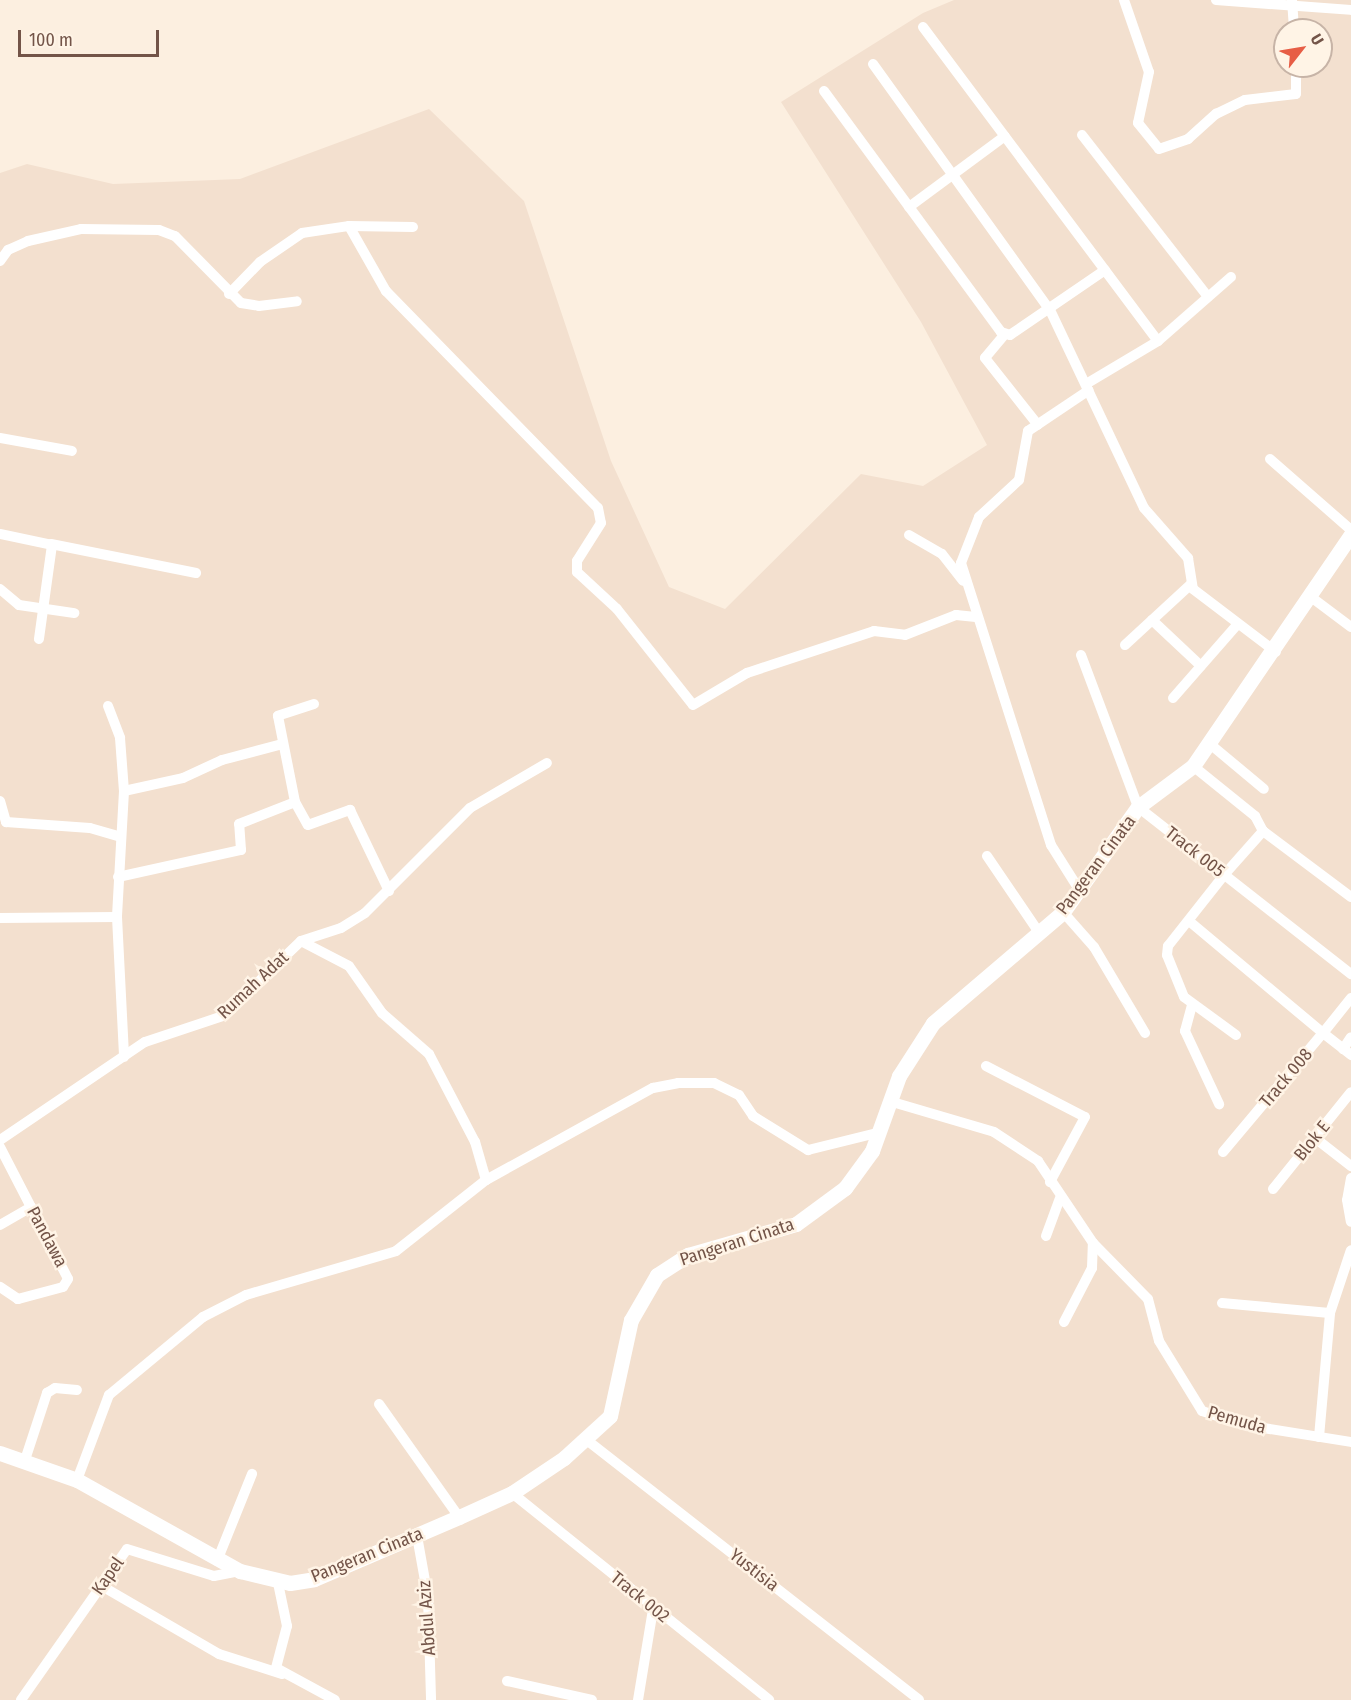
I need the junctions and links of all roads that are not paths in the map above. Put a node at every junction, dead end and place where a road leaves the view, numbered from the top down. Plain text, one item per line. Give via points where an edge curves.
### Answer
1 (1124, 0) edge
2 (1216, 0) edge
3 (1292, 4) edge
4 (1351, 10) edge
5 (923, 27) dead end
6 (873, 64) dead end
7 (1296, 78) edge
8 (824, 91) dead end
9 (1082, 135) dead end
10 (1005, 136) junction
11 (953, 175) junction
12 (909, 207) junction
13 (349, 226) junction
14 (413, 227) dead end
15 (0, 261) edge
16 (1105, 270) junction
17 (1232, 277) dead end
18 (229, 294) junction
19 (1208, 297) junction
20 (297, 301) dead end
21 (1050, 310) junction
22 (1005, 334) junction
23 (1158, 340) junction
24 (1088, 387) junction
25 (1038, 424) junction
26 (0, 438) edge
27 (72, 451) dead end
28 (1270, 459) dead end
29 (1351, 532) edge
30 (0, 534) edge
31 (909, 535) dead end
32 (51, 544) junction
33 (1346, 551) edge
34 (196, 573) dead end
35 (965, 584) junction
36 (1191, 584) junction
37 (0, 589) edge
38 (1311, 597) junction
39 (44, 610) junction
40 (74, 613) dead end
41 (976, 617) junction
42 (1152, 620) junction
43 (1237, 625) junction
44 (1351, 627) edge
45 (39, 639) dead end
46 (1125, 645) dead end
47 (1276, 652) junction
48 (1082, 655) dead end
49 (1201, 666) junction
50 (1173, 698) dead end
51 (314, 704) dead end
52 (108, 706) dead end
53 (282, 744) junction
54 (1210, 744) junction
55 (547, 763) dead end
56 (1193, 766) junction
57 (1264, 789) dead end
58 (124, 791) junction
59 (0, 801) edge
60 (295, 802) junction
61 (1138, 807) junction
62 (1263, 831) junction
63 (121, 837) junction
64 (987, 856) dead end
65 (1224, 875) junction
66 (118, 877) junction
67 (389, 891) junction
68 (1080, 891) junction
69 (1351, 897) edge
70 (1063, 912) junction
71 (117, 917) junction
72 (0, 918) edge
73 (1189, 921) junction
74 (1040, 934) junction
75 (301, 941) junction
76 (1351, 974) edge
77 (1351, 998) edge
78 (1192, 1005) junction
79 (1145, 1033) dead end
80 (1323, 1033) junction
81 (1236, 1035) dead end
82 (1351, 1037) edge
83 (1347, 1052) edge
84 (124, 1057) junction
85 (986, 1066) dead end
86 (1351, 1092) edge
87 (889, 1101) junction
88 (1219, 1104) dead end
89 (881, 1132) junction
90 (1315, 1138) junction
91 (0, 1140) edge
92 (0, 1147) edge
93 (1223, 1152) dead end
94 (1351, 1166) edge
95 (1351, 1178) edge
96 (486, 1180) junction
97 (1050, 1182) junction
98 (1273, 1189) dead end
99 (1060, 1198) junction
100 (31, 1207) junction
101 (1351, 1222) edge
102 (0, 1225) edge
103 (1046, 1236) dead end
104 (1093, 1243) junction
105 (1351, 1250) edge
106 (0, 1287) edge
107 (1222, 1303) dead end
108 (1330, 1313) junction
109 (1064, 1322) dead end
110 (77, 1390) dead end
111 (380, 1404) dead end
112 (1319, 1437) junction
113 (588, 1441) junction
114 (1351, 1442) edge
115 (0, 1454) edge
116 (25, 1460) junction
117 (252, 1474) dead end
118 (77, 1480) junction
119 (512, 1493) junction
120 (459, 1517) junction
121 (417, 1536) junction
122 (217, 1561) junction
123 (240, 1571) junction
124 (278, 1582) junction
125 (100, 1585) junction
126 (653, 1609) junction
127 (282, 1674) junction
128 (507, 1681) dead end
129 (21, 1700) edge
130 (335, 1700) edge
131 (432, 1700) edge
132 (592, 1700) edge
133 (638, 1700) edge
134 (770, 1700) edge
135 (919, 1700) edge

1 - 7 street via 1149,72 1138,123 1159,149 1188,140 1216,114 1245,100 1296,94
2 - 3 street
3 - 4 street
5 - 10 street
6 - 11 street
8 - 12 street
9 - 19 street
10 - 11 street
10 - 16 street
11 - 12 street
11 - 21 street
12 - 22 street
13 - 14 street
13 - 18 street via 302,233 260,262
13 - 41 street via 386,291 598,508 601,523 577,561 577,572 617,609 689,702 696,705 728,684 874,631 905,634 957,615
15 - 18 street via 8,250 28,240 81,229 159,230 175,236
16 - 21 street
16 - 23 street
17 - 19 street
18 - 20 street via 250,307
19 - 23 street
21 - 22 street
21 - 24 street
22 - 25 street via 985,358
23 - 24 street
24 - 25 street
24 - 36 street via 1144,508 1188,558
25 - 35 street via 1024,436 1019,480 985,508 967,541 961,563
26 - 27 street
28 - 29 street
29 - 33 street, Pangeran Cinata
30 - 32 street
31 - 35 street via 942,555
32 - 34 street
32 - 39 street
33 - 38 street, Pangeran Cinata
35 - 41 street
36 - 42 street
36 - 43 street via 1203,600
37 - 39 street via 20,605
38 - 44 street
38 - 47 street, Pangeran Cinata
39 - 40 street
39 - 45 street
41 - 68 street via 1005,689 1051,845
42 - 46 street
42 - 49 street
43 - 47 street
43 - 49 street
47 - 54 street, Pangeran Cinata
48 - 61 street
49 - 50 street
51 - 53 street via 279,714
52 - 58 street via 120,738
53 - 58 street via 222,760 183,778
53 - 60 street
54 - 56 street, Pangeran Cinata
54 - 57 street
55 - 67 street, Rumah Adat via 470,808
56 - 61 street, Pangeran Cinata
56 - 62 street via 1256,816
58 - 63 street
59 - 63 street via 6,822 90,828
60 - 66 street via 239,824 243,846 237,851
60 - 67 street via 308,825 350,810
61 - 65 street, Track 005
61 - 68 street, Pangeran Cinata
62 - 65 street
62 - 69 street
63 - 66 street
64 - 74 street
65 - 73 street
65 - 76 street, Track 005
66 - 71 street
67 - 75 street, Rumah Adat via 349,924
68 - 70 street, Pangeran Cinata
70 - 74 street, Pangeran Cinata
70 - 79 street via 1094,947
71 - 72 street
71 - 84 street
73 - 78 street via 1168,946 1167,955 1178,988
73 - 80 street
74 - 87 street, Pangeran Cinata via 966,991 923,1038
75 - 84 street, Rumah Adat via 215,1021 154,1037
75 - 96 street via 350,966 382,1013 429,1054 475,1142
77 - 80 street
78 - 81 street
78 - 88 street via 1185,1031
80 - 83 street, Track 008
80 - 93 street, Track 008
82 - 83 street, Track 008
84 - 91 street, Rumah Adat
85 - 97 street via 1085,1117
86 - 90 street, Blok E
87 - 89 street, Pangeran Cinata
87 - 97 street via 1011,1140 1038,1161
89 - 96 street via 808,1150 753,1116 738,1095 714,1083 678,1083 653,1088
89 - 113 street, Pangeran Cinata via 845,1188 814,1213 775,1232 688,1256 657,1275 631,1320 610,1416
90 - 94 street
90 - 98 street, Blok E
92 - 100 street, Pandawa
95 - 101 street via 1347,1200
96 - 118 street via 396,1251 246,1295 210,1312 109,1395
97 - 99 street
99 - 103 street
99 - 104 street
100 - 102 street
100 - 106 street, Pandawa via 68,1281 19,1299
104 - 109 street via 1092,1268
104 - 112 street, Pemuda via 1139,1286 1152,1308 1159,1341 1197,1407 1245,1425
105 - 108 street
107 - 108 street
108 - 112 street
110 - 116 street via 55,1388 47,1393
111 - 120 street
112 - 114 street, Pemuda
113 - 119 street, Pangeran Cinata
113 - 135 street, Yustisia
115 - 116 street, Pangeran Cinata
116 - 118 street, Pangeran Cinata
117 - 122 street
118 - 122 street, Pangeran Cinata
119 - 120 street, Pangeran Cinata
119 - 126 street, Track 002
120 - 121 street, Pangeran Cinata
121 - 124 street, Pangeran Cinata via 314,1579
121 - 131 street, Abdul Aziz via 428,1597
122 - 123 street, Pangeran Cinata
123 - 124 street, Pangeran Cinata
123 - 125 street, Kapel via 214,1576 127,1549
124 - 127 street via 287,1626 276,1663
125 - 127 street via 219,1654
125 - 129 street, Kapel
126 - 133 street
126 - 134 street, Track 002
127 - 130 street
128 - 132 street

